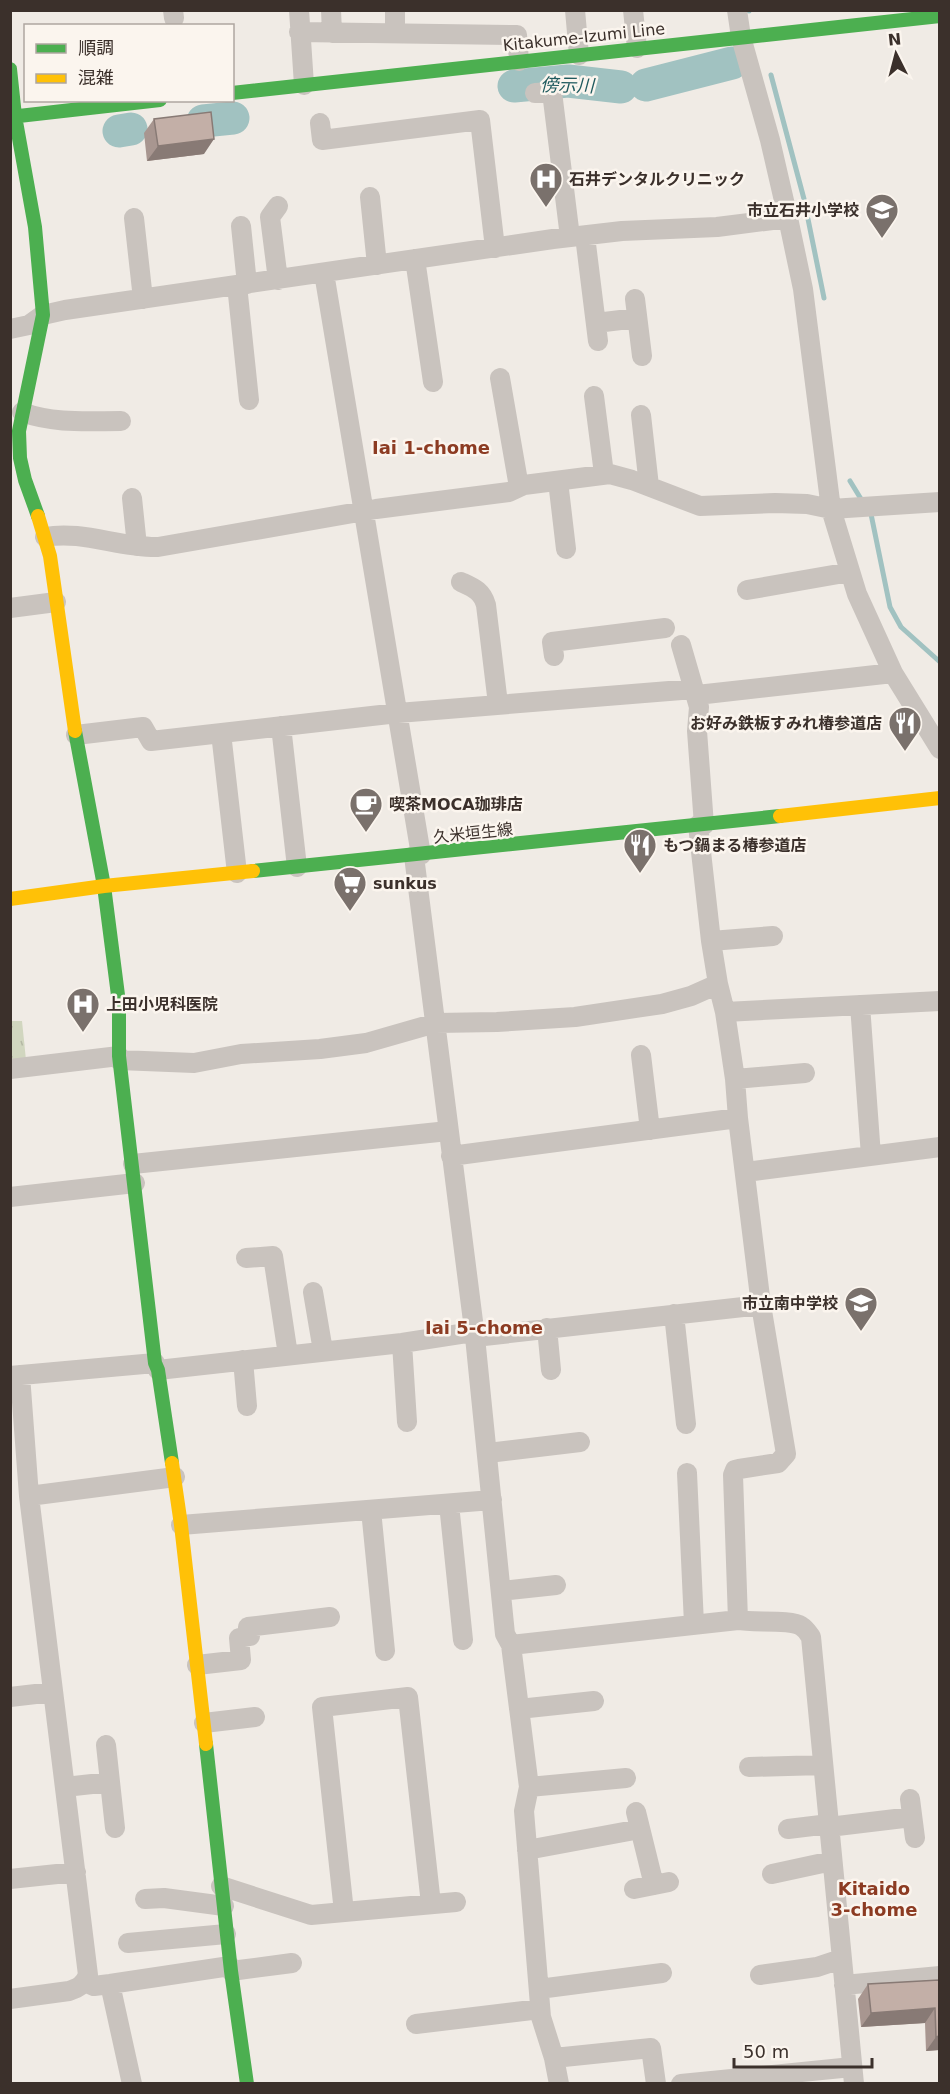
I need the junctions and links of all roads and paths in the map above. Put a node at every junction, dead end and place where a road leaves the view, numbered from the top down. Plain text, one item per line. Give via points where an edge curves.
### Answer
1 (299, 10) edge
2 (332, 10) edge
3 (395, 10) edge
4 (574, 10) edge
5 (633, 10) edge
6 (737, 10) edge
7 (933, 14) edge
8 (299, 32) junction
9 (332, 33) junction
10 (395, 34) junction
11 (741, 37) junction
12 (637, 48) junction
13 (579, 55) junction
14 (519, 61) junction
15 (10, 69) edge
16 (304, 85) junction
17 (234, 93) edge
18 (535, 93) dead end
19 (143, 102) edge
20 (13, 117) edge
21 (320, 123) dead end
22 (15, 144) edge
23 (370, 197) dead end
24 (278, 206) dead end
25 (134, 218) dead end
26 (788, 218) junction
27 (241, 226) dead end
28 (578, 237) junction
29 (495, 248) junction
30 (415, 259) junction
31 (377, 265) junction
32 (324, 273) junction
33 (278, 280) junction
34 (242, 285) junction
35 (143, 299) junction
36 (43, 315) junction
37 (10, 328) edge
38 (642, 356) dead end
39 (500, 378) dead end
40 (434, 382) dead end
41 (594, 396) dead end
42 (249, 400) dead end
43 (22, 412) junction
44 (642, 415) dead end
45 (121, 421) dead end
46 (16, 470) edge
47 (604, 474) junction
48 (558, 481) junction
49 (650, 486) junction
50 (519, 487) junction
51 (132, 498) dead end
52 (939, 502) edge
53 (831, 509) junction
54 (365, 512) junction
55 (45, 537) junction
56 (137, 546) junction
57 (566, 549) dead end
58 (850, 572) junction
59 (461, 582) dead end
60 (747, 590) dead end
61 (56, 602) junction
62 (10, 608) edge
63 (681, 645) dead end
64 (554, 656) dead end
65 (892, 673) junction
66 (690, 691) junction
67 (498, 704) junction
68 (398, 712) junction
69 (280, 726) junction
70 (221, 733) junction
71 (76, 735) junction
72 (939, 749) edge
73 (939, 798) edge
74 (701, 825) junction
75 (418, 856) junction
76 (297, 867) junction
77 (237, 873) junction
78 (104, 886) junction
79 (10, 899) edge
80 (773, 936) dead end
81 (711, 941) junction
82 (718, 984) junction
83 (939, 1001) edge
84 (860, 1005) junction
85 (725, 1012) junction
86 (436, 1023) junction
87 (640, 1055) dead end
88 (119, 1058) junction
89 (10, 1069) edge
90 (805, 1072) dead end
91 (735, 1079) junction
92 (738, 1118) junction
93 (650, 1130) junction
94 (448, 1131) junction
95 (939, 1147) edge
96 (451, 1156) junction
97 (871, 1156) junction
98 (746, 1172) junction
99 (134, 1174) junction
100 (10, 1197) edge
101 (246, 1258) dead end
102 (313, 1292) dead end
103 (761, 1305) junction
104 (675, 1314) junction
105 (547, 1328) junction
106 (474, 1335) junction
107 (402, 1342) junction
108 (322, 1351) junction
109 (288, 1355) junction
110 (243, 1360) junction
111 (156, 1366) junction
112 (551, 1370) dead end
113 (16, 1375) edge
114 (247, 1406) dead end
115 (407, 1422) dead end
116 (686, 1424) dead end
117 (580, 1442) dead end
118 (488, 1453) junction
119 (687, 1473) dead end
120 (175, 1477) junction
121 (22, 1484) edge
122 (492, 1500) junction
123 (449, 1504) junction
124 (371, 1510) junction
125 (181, 1525) junction
126 (556, 1585) dead end
127 (501, 1591) junction
128 (330, 1617) dead end
129 (738, 1620) junction
130 (694, 1624) junction
131 (463, 1640) dead end
132 (511, 1645) junction
133 (384, 1651) dead end
134 (197, 1665) junction
135 (53, 1692) junction
136 (10, 1697) edge
137 (594, 1701) dead end
138 (519, 1709) junction
139 (255, 1717) dead end
140 (204, 1723) junction
141 (106, 1745) dead end
142 (823, 1765) junction
143 (750, 1767) dead end
144 (626, 1778) dead end
145 (110, 1782) junction
146 (65, 1787) junction
147 (529, 1787) junction
148 (829, 1825) junction
149 (115, 1828) dead end
150 (788, 1830) dead end
151 (915, 1838) dead end
152 (527, 1850) junction
153 (832, 1861) junction
154 (76, 1872) junction
155 (772, 1874) dead end
156 (10, 1879) edge
157 (221, 1886) junction
158 (634, 1889) dead end
159 (145, 1899) dead end
160 (456, 1902) dead end
161 (431, 1904) junction
162 (224, 1906) junction
163 (344, 1912) junction
164 (226, 1934) junction
165 (128, 1943) dead end
166 (842, 1959) junction
167 (292, 1963) dead end
168 (230, 1968) junction
169 (662, 1973) dead end
170 (760, 1975) dead end
171 (939, 1976) edge
172 (85, 1982) junction
173 (110, 1984) junction
174 (844, 1985) junction
175 (10, 1999) edge
176 (540, 1999) junction
177 (416, 2024) dead end
178 (554, 2058) junction
179 (853, 2075) edge
180 (132, 2084) edge
181 (247, 2084) edge
182 (559, 2084) edge
183 (656, 2084) edge
184 (681, 2084) edge

1 - 8 street
2 - 9 street
3 - 10 street
4 - 13 street
5 - 12 street
6 - 11 street
7 - 11 street, Kitakume-Izumi Line
8 - 9 street
8 - 16 street
9 - 10 street
10 - 14 street via 517,35
11 - 12 street, Kitakume-Izumi Line
11 - 26 street
12 - 13 street, Kitakume-Izumi Line
13 - 14 street, Kitakume-Izumi Line
14 - 16 street, Kitakume-Izumi Line
15 - 20 street
16 - 17 street, Kitakume-Izumi Line
18 - 28 street via 552,92
19 - 20 street
20 - 22 street
21 - 29 street via 322,140 408,122 480,120
22 - 36 street via 35,227
23 - 31 street
24 - 33 street via 270,217
25 - 35 street
26 - 28 street
26 - 53 street via 803,289
27 - 34 street
28 - 29 street
28 - 38 street via 597,332 636,308
29 - 30 street
30 - 31 street
30 - 40 street
31 - 32 street
32 - 33 street
32 - 54 street
33 - 34 street
34 - 35 street
34 - 42 street
35 - 36 street
36 - 37 street via 29,325
36 - 43 street
39 - 50 street
41 - 47 street
43 - 45 street via 51,420 95,413
43 - 46 street
44 - 49 street
46 - 55 street
47 - 48 street
47 - 49 street
48 - 50 street
48 - 57 street
49 - 53 street via 700,506 775,503
50 - 54 street via 508,492
51 - 56 street
52 - 53 street
53 - 58 street
54 - 56 street via 158,547
54 - 68 street
55 - 56 street via 63,534
55 - 61 street
58 - 60 street
58 - 65 street
59 - 67 street via 479,591 486,605
61 - 62 street
61 - 71 street
63 - 66 street
64 - 66 street via 552,642 664,621
65 - 66 street
65 - 72 street
66 - 67 street
66 - 74 street via 699,707
67 - 68 street
68 - 69 street
68 - 75 street
69 - 70 street
69 - 76 street
70 - 71 street via 151,741 143,727
70 - 77 street
71 - 78 street
73 - 74 street, 久米垣生線
74 - 75 street, 久米垣生線
74 - 81 street
75 - 76 street, 久米垣生線
75 - 86 street
76 - 77 street, 久米垣生線
77 - 78 street, 久米垣生線
78 - 79 street, 久米垣生線
78 - 88 street via 119,1003
80 - 81 street
81 - 82 street
82 - 85 street
82 - 86 street via 662,1004 574,1017
83 - 84 street
84 - 85 street
84 - 97 street
85 - 91 street
86 - 88 street via 366,1042 242,1054 194,1063
86 - 94 street
87 - 93 street
88 - 89 street
88 - 99 street
90 - 91 street
91 - 92 street
92 - 93 street
92 - 98 street
93 - 96 street
94 - 96 street
94 - 99 street
95 - 97 street
96 - 106 street
97 - 98 street
98 - 103 street
99 - 100 street
99 - 111 street
101 - 109 street via 273,1256
102 - 108 street
103 - 104 street
103 - 129 street via 786,1454 778,1463 739,1469 733,1474
104 - 105 street
104 - 116 street
105 - 106 street
105 - 112 street
106 - 107 street
106 - 118 street
107 - 108 street
107 - 115 street
108 - 109 street
109 - 110 street
110 - 111 street
110 - 114 street
111 - 113 street
111 - 120 street
113 - 121 street
117 - 118 street
118 - 122 street
119 - 130 street
120 - 121 street
120 - 125 street
121 - 135 street
122 - 123 street
122 - 127 street
123 - 124 street
123 - 131 street
124 - 125 street
124 - 133 street
125 - 134 street
126 - 127 street
127 - 132 street via 505,1634
128 - 134 street via 248,1627 250,1636 239,1638 241,1660
129 - 130 street
129 - 142 street via 804,1627 810,1638
130 - 132 street
132 - 138 street
134 - 140 street
135 - 136 street
135 - 146 street
137 - 138 street
138 - 147 street
139 - 140 street
140 - 157 street
141 - 145 street
142 - 143 street
142 - 148 street
144 - 147 street
145 - 146 street
145 - 149 street
146 - 154 street
147 - 152 street via 524,1811
148 - 150 street
148 - 151 street via 911,1808
148 - 153 street
152 - 158 street via 638,1821 661,1883
152 - 176 street
153 - 155 street
153 - 166 street
154 - 156 street
154 - 172 street via 88,1966
157 - 162 street
157 - 163 street via 311,1915
159 - 162 street
160 - 161 street
161 - 163 street
161 - 163 street via 408,1697 322,1707
162 - 164 street
164 - 165 street
164 - 168 street
166 - 170 street via 817,1967
166 - 174 street
167 - 168 street
168 - 173 street
168 - 181 street
169 - 176 street
171 - 174 street
172 - 173 street via 94,1986
172 - 175 street via 69,1991
173 - 180 street
174 - 179 street
176 - 177 street
176 - 178 street via 541,2017
178 - 182 street
178 - 183 street via 651,2048
179 - 184 street

